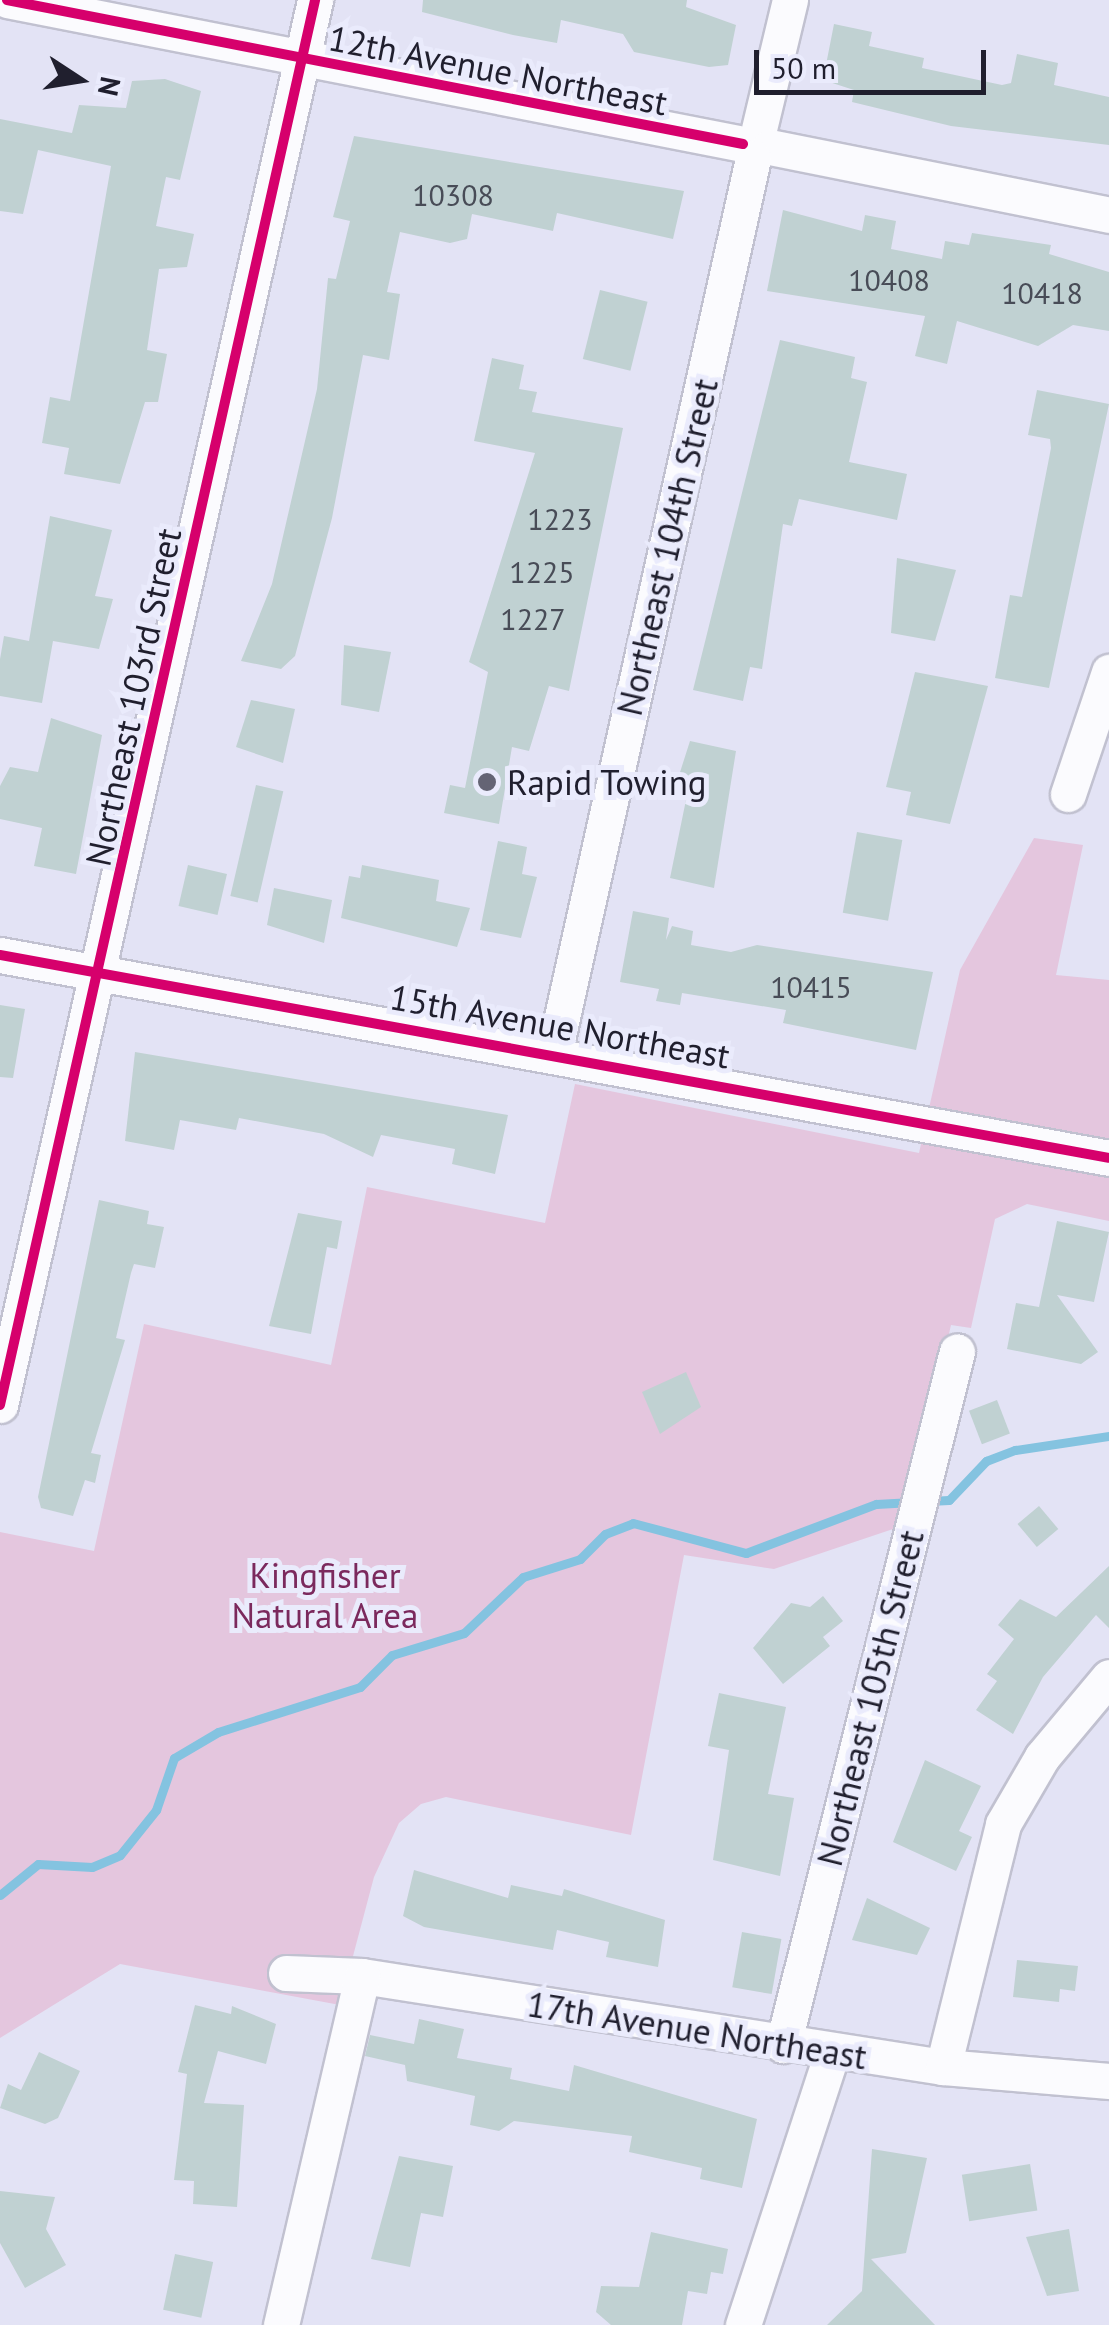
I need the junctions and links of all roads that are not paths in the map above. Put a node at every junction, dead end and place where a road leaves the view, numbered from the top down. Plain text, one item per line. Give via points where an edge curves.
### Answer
1 (7, 0) edge
2 (315, 0) edge
3 (790, 0) edge
4 (302, 58) junction
5 (756, 145) junction
6 (1109, 215) edge
7 (1109, 672) edge
8 (1068, 794) dead end
9 (0, 955) edge
10 (95, 971) junction
11 (554, 1054) junction
12 (1109, 1158) edge
13 (956, 1351) dead end
14 (0, 1405) edge
15 (1109, 1676) edge
16 (286, 1972) dead end
17 (362, 1976) junction
18 (783, 2045) junction
19 (832, 2052) junction
20 (944, 2067) junction
21 (1109, 2081) edge
22 (281, 2325) edge
23 (743, 2325) edge

1 - 4 street, 12th Avenue Northeast
2 - 4 street, Northeast 103rd Street
3 - 5 street, Northeast 104th Street
4 - 5 street, 12th Avenue Northeast
4 - 10 street, Northeast 103rd Street
5 - 6 street, 12th Avenue Northeast
5 - 11 street, Northeast 104th Street
7 - 8 street
9 - 10 street, 15th Avenue Northeast
10 - 11 street, 15th Avenue Northeast
10 - 14 street, Northeast 103rd Street
11 - 12 street, 15th Avenue Northeast
13 - 18 street, Northeast 105th Street
15 - 20 street via 1042,1757 1004,1824
16 - 17 street, 17th Avenue Northeast
17 - 18 street, 17th Avenue Northeast
17 - 22 street
18 - 19 street, 17th Avenue Northeast
19 - 20 street, 17th Avenue Northeast
19 - 23 street
20 - 21 street, 17th Avenue Northeast

